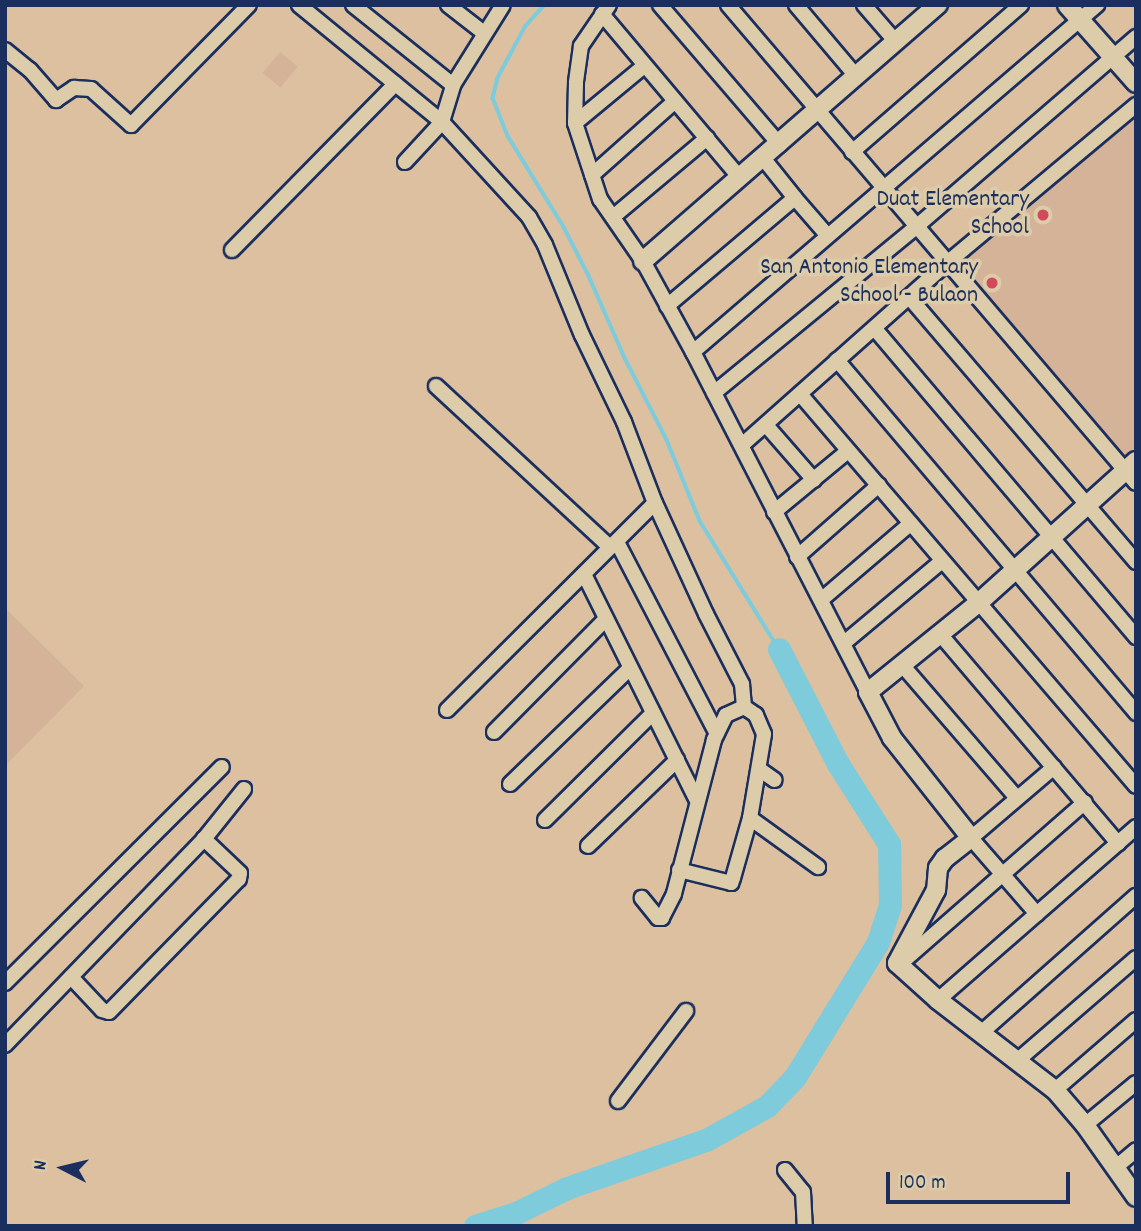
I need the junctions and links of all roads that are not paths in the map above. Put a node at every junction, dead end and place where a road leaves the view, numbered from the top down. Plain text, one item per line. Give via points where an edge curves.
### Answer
1 (249, 5) edge
2 (299, 5) edge
3 (353, 5) edge
4 (448, 5) edge
5 (503, 5) edge
6 (660, 5) edge
7 (728, 5) edge
8 (796, 5) edge
9 (864, 5) edge
10 (1021, 5) edge
11 (1066, 5) edge
12 (1097, 5) edge
13 (932, 7) edge
14 (605, 10) edge
15 (1080, 20) junction
16 (484, 33) junction
17 (1136, 37) edge
18 (895, 42) junction
19 (5, 50) edge
20 (1112, 58) junction
21 (644, 66) junction
22 (856, 76) junction
23 (1136, 83) edge
24 (395, 84) junction
25 (453, 85) junction
26 (675, 101) junction
27 (1136, 105) edge
28 (820, 110) junction
29 (442, 122) junction
30 (575, 123) junction
31 (707, 138) junction
32 (780, 145) junction
33 (852, 152) junction
34 (763, 158) junction
35 (405, 162) dead end
36 (592, 175) junction
37 (740, 178) junction
38 (883, 188) junction
39 (795, 198) junction
40 (613, 217) junction
41 (916, 227) junction
42 (827, 235) junction
43 (232, 250) dead end
44 (643, 261) junction
45 (946, 264) junction
46 (909, 296) junction
47 (667, 306) junction
48 (875, 329) junction
49 (693, 352) junction
50 (837, 360) junction
51 (436, 386) dead end
52 (714, 393) junction
53 (800, 394) junction
54 (766, 425) junction
55 (742, 445) junction
56 (848, 451) junction
57 (1132, 472) edge
58 (814, 480) junction
59 (879, 485) junction
60 (655, 503) junction
61 (1087, 506) junction
62 (774, 512) junction
63 (911, 523) junction
64 (1051, 538) junction
65 (614, 545) junction
66 (797, 557) junction
67 (942, 561) junction
68 (1136, 562) edge
69 (1014, 570) junction
70 (584, 574) junction
71 (821, 600) junction
72 (977, 604) junction
73 (606, 619) junction
74 (940, 634) junction
75 (1136, 637) edge
76 (844, 643) junction
77 (903, 666) junction
78 (630, 668) junction
79 (868, 692) junction
80 (744, 707) junction
81 (447, 710) dead end
82 (653, 713) junction
83 (1136, 713) edge
84 (494, 732) dead end
85 (716, 734) junction
86 (677, 760) junction
87 (222, 767) dead end
88 (1054, 767) junction
89 (759, 769) junction
90 (775, 780) dead end
91 (510, 784) dead end
92 (1136, 786) edge
93 (244, 789) dead end
94 (1016, 797) junction
95 (696, 799) junction
96 (1085, 803) junction
97 (750, 818) junction
98 (545, 820) dead end
99 (1136, 827) edge
100 (971, 838) junction
101 (204, 839) junction
102 (1118, 843) junction
103 (588, 846) dead end
104 (818, 867) dead end
105 (680, 870) junction
106 (1002, 873) junction
107 (1136, 896) edge
108 (642, 898) dead end
109 (1037, 914) junction
110 (1136, 958) edge
111 (898, 966) junction
112 (71, 977) junction
113 (5, 983) edge
114 (938, 1000) junction
115 (686, 1011) dead end
116 (1136, 1020) edge
117 (981, 1033) junction
118 (5, 1045) edge
119 (1018, 1060) junction
120 (1136, 1083) edge
121 (1055, 1090) junction
122 (618, 1101) dead end
123 (1085, 1125) junction
124 (1136, 1150) edge
125 (1116, 1167) junction
126 (785, 1170) dead end
127 (1136, 1197) edge
128 (805, 1226) edge

1 - 19 street via 131,125 90,89 74,88 56,100
2 - 24 street
3 - 25 street
4 - 16 street
5 - 16 street
6 - 32 street
7 - 28 street
8 - 22 street
9 - 18 street
10 - 33 street
11 - 15 street
12 - 15 street
13 - 18 street
14 - 21 street
14 - 30 street via 581,46
15 - 20 street
15 - 38 street
16 - 25 street
17 - 20 street
18 - 22 street
20 - 23 street
20 - 41 street
21 - 26 street
21 - 30 street
22 - 28 street
24 - 29 street
24 - 43 street
25 - 29 street
26 - 31 street
26 - 36 street
27 - 45 street
28 - 32 street
28 - 33 street
29 - 35 street
29 - 60 street via 508,191 545,244
30 - 36 street
31 - 37 street
31 - 40 street
32 - 34 street
33 - 38 street
34 - 37 street
34 - 39 street
36 - 40 street via 600,200
37 - 44 street
38 - 41 street
38 - 42 street
39 - 42 street
39 - 47 street
40 - 44 street
41 - 45 street
41 - 52 street
42 - 49 street
44 - 47 street
45 - 46 street
45 - 57 street
46 - 48 street
46 - 61 street
47 - 49 street
48 - 50 street
48 - 64 street
49 - 52 street
50 - 53 street
50 - 69 street
51 - 65 street
52 - 55 street
53 - 54 street
53 - 56 street
54 - 55 street
54 - 58 street
55 - 62 street
56 - 58 street
56 - 59 street
57 - 61 street
58 - 62 street
59 - 63 street
59 - 66 street
60 - 65 street
60 - 80 street via 742,684
61 - 64 street
61 - 68 street
62 - 66 street
63 - 67 street
63 - 71 street
64 - 69 street
64 - 75 street
65 - 70 street
65 - 85 street
66 - 71 street
67 - 72 street
67 - 76 street
69 - 72 street
69 - 83 street
70 - 73 street
70 - 81 street
71 - 76 street
72 - 74 street
72 - 92 street
73 - 78 street
73 - 84 street
74 - 77 street
74 - 88 street
76 - 79 street
77 - 79 street
77 - 94 street
78 - 82 street
78 - 91 street
79 - 100 street via 891,738
80 - 85 street via 726,715
80 - 89 street via 762,723
82 - 86 street
82 - 98 street
85 - 95 street
86 - 95 street
86 - 103 street
87 - 113 street
88 - 94 street
88 - 96 street
89 - 90 street
89 - 97 street
93 - 101 street
94 - 100 street
95 - 105 street
96 - 102 street
96 - 106 street
97 - 104 street
97 - 105 street via 731,883
99 - 102 street
100 - 106 street
100 - 111 street via 938,868 936,890 897,960
101 - 112 street
101 - 112 street via 240,873 239,879 109,1012
102 - 109 street
105 - 108 street via 662,918
106 - 109 street
106 - 111 street
107 - 117 street
109 - 114 street
110 - 119 street
111 - 114 street
112 - 118 street
114 - 117 street
115 - 122 street
116 - 121 street
117 - 119 street
119 - 121 street
120 - 123 street
121 - 123 street
123 - 125 street
124 - 125 street
125 - 127 street
126 - 128 street via 803,1192

